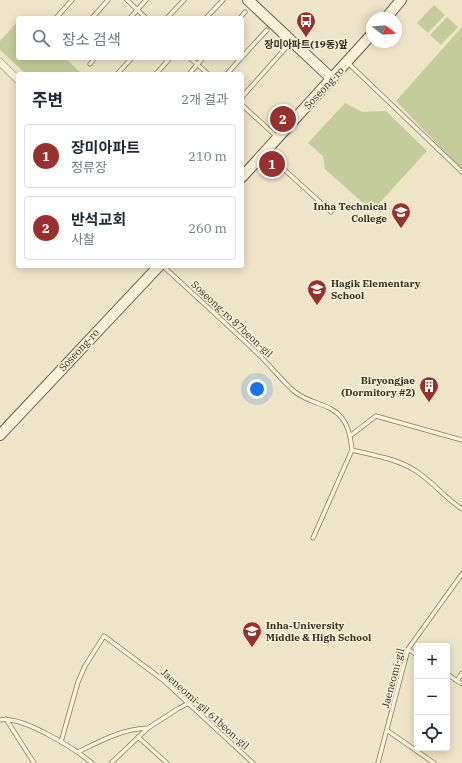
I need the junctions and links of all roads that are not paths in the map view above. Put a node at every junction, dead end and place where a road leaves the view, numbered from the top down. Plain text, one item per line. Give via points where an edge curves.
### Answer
1 (72, 0) edge
2 (108, 0) edge
3 (127, 0) edge
4 (146, 0) edge
5 (184, 0) edge
6 (223, 0) edge
7 (248, 0) edge
8 (401, 0) edge
9 (138, 10) junction
10 (245, 12) dead end
11 (391, 12) edge
12 (58, 16) edge
13 (94, 16) edge
14 (132, 16) edge
15 (144, 16) edge
16 (169, 16) edge
17 (208, 16) edge
18 (242, 16) edge
19 (266, 30) dead end
20 (292, 41) junction
21 (366, 41) edge
22 (244, 56) edge
23 (93, 60) edge
24 (130, 60) edge
25 (168, 60) edge
26 (192, 60) edge
27 (201, 60) edge
28 (240, 60) edge
29 (0, 62) edge
30 (347, 62) junction
31 (90, 64) dead end
32 (197, 64) junction
33 (119, 72) edge
34 (158, 72) edge
35 (190, 72) edge
36 (206, 72) edge
37 (229, 72) edge
38 (16, 78) edge
39 (332, 79) junction
40 (244, 95) edge
41 (244, 107) edge
42 (278, 138) junction
43 (265, 152) junction
44 (462, 172) edge
45 (244, 175) edge
46 (330, 212) dead end
47 (157, 268) edge
48 (165, 268) edge
49 (376, 416) junction
50 (0, 435) edge
51 (350, 436) junction
52 (352, 450) junction
53 (462, 509) edge
54 (313, 538) dead end
55 (462, 574) edge
56 (408, 649) junction
57 (414, 653) edge
58 (462, 673) edge
59 (450, 676) edge
60 (457, 681) junction
61 (462, 684) edge
62 (189, 703) junction
63 (6, 719) junction
64 (0, 720) edge
65 (148, 728) junction
66 (388, 731) junction
67 (138, 737) junction
68 (61, 742) junction
69 (78, 752) junction
70 (34, 763) edge
71 (92, 763) edge
72 (111, 763) edge
73 (167, 763) edge
74 (253, 763) edge
75 (378, 763) edge
76 (434, 763) edge

1 - 12 lane
2 - 13 lane
3 - 9 lane
4 - 9 lane
5 - 16 lane
6 - 17 lane
7 - 20 main road
8 - 11 main road
9 - 14 lane
9 - 15 lane
10 - 18 lane
19 - 22 lane
20 - 39 main road
20 - 40 lane
21 - 30 main road, Soseong-ro
23 - 31 lane
24 - 33 lane
25 - 34 lane
26 - 32 lane
27 - 32 lane
28 - 37 lane
29 - 38 street
30 - 39 main road, Soseong-ro
30 - 44 lane
32 - 35 lane
32 - 36 lane
39 - 42 main road, Soseong-ro
41 - 42 lane
42 - 43 main road, Soseong-ro
43 - 45 main road, Soseong-ro
43 - 46 lane
47 - 50 main road, Soseong-ro
48 - 51 lane, Soseong-ro 87beon-gil via 257,353 287,385 305,398 333,410 342,418
49 - 49 lane via 432,432 462,440 398,422
49 - 51 lane
51 - 52 lane, Soseong-ro 87beon-gil
52 - 53 lane via 391,460 415,470
52 - 54 lane
55 - 56 lane, Jaeneomi-gil
56 - 57 lane
56 - 66 lane, Jaeneomi-gil
58 - 60 lane
59 - 60 lane
60 - 61 lane
62 - 65 lane
62 - 68 lane, Jaeneomi-gil 61beon-gil via 104,636 78,682
62 - 74 lane, Jaeneomi-gil 61beon-gil
63 - 64 lane
63 - 68 lane via 30,726
63 - 70 lane
65 - 67 lane
65 - 69 lane via 126,731
66 - 75 lane, Jaeneomi-gil
66 - 76 lane
67 - 72 lane
67 - 73 lane
68 - 69 lane
69 - 71 lane

